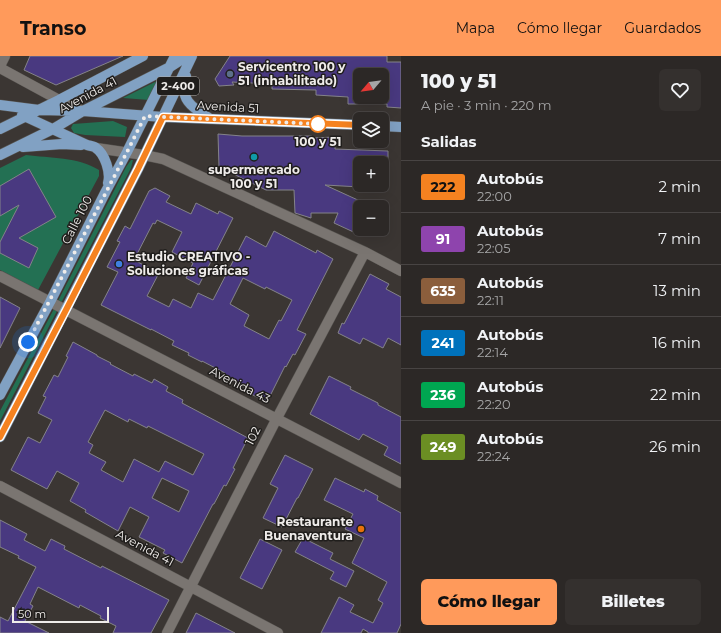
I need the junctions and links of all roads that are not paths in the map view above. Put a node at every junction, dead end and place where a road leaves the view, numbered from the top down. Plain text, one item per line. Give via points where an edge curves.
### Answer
1 (5, 56) edge
2 (143, 56) edge
3 (175, 56) edge
4 (188, 56) edge
5 (193, 56) edge
6 (0, 67) edge
7 (170, 67) junction
8 (59, 100) junction
9 (0, 105) edge
10 (0, 109) edge
11 (39, 110) junction
12 (83, 111) junction
13 (25, 116) junction
14 (145, 116) junction
15 (163, 117) junction
16 (209, 118) junction
17 (353, 125) edge
18 (389, 126) edge
19 (401, 127) edge
20 (0, 129) edge
21 (53, 129) junction
22 (92, 146) junction
23 (4, 152) edge
24 (127, 152) junction
25 (144, 155) junction
26 (106, 191) junction
27 (365, 252) junction
28 (401, 271) edge
29 (0, 276) edge
30 (50, 302) junction
31 (66, 310) junction
32 (0, 395) edge
33 (277, 418) junction
34 (0, 437) edge
35 (401, 483) edge
36 (0, 486) edge
37 (190, 587) junction
38 (167, 633) edge
39 (278, 633) edge

1 - 6 street
2 - 8 main road, Avenida 41
3 - 7 main road, Calle 100 / 2-400
4 - 7 main road, Avenida 41
5 - 15 main road, 2-400
5 - 16 main road via 184,83 184,94 196,111
6 - 8 street
7 - 12 main road, Avenida 41
7 - 14 main road, Calle 100 / 2-400
8 - 11 main road, Avenida 41
8 - 12 street
9 - 11 main road, Avenida 51
10 - 13 main road
11 - 12 main road, Avenida 51
11 - 13 main road, Avenida 41
12 - 14 main road, Avenida 51
12 - 21 main road, Avenida 41
13 - 20 main road, Avenida 41
13 - 21 main road
14 - 15 main road, Avenida 51
14 - 24 main road, Calle 100
15 - 16 main road, Avenida 51
15 - 25 main road
16 - 17 main road, Avenida 51
18 - 19 main road
21 - 22 main road
21 - 23 main road, Avenida 41
22 - 23 main road via 44,145
22 - 24 street
22 - 26 main road via 103,156 109,172 110,179
24 - 25 street
24 - 26 main road, Calle 100
25 - 27 street via 163,159
25 - 31 main road
26 - 30 main road, Calle 100
27 - 28 street
27 - 33 street, 102
29 - 30 street
30 - 31 street, Avenida 43
30 - 32 main road, Calle 100
31 - 33 street, Avenida 43
31 - 34 main road
33 - 35 street, Avenida 43
33 - 37 street, 102
36 - 37 street, Avenida 41
37 - 38 street, 102
37 - 39 street, Avenida 41

